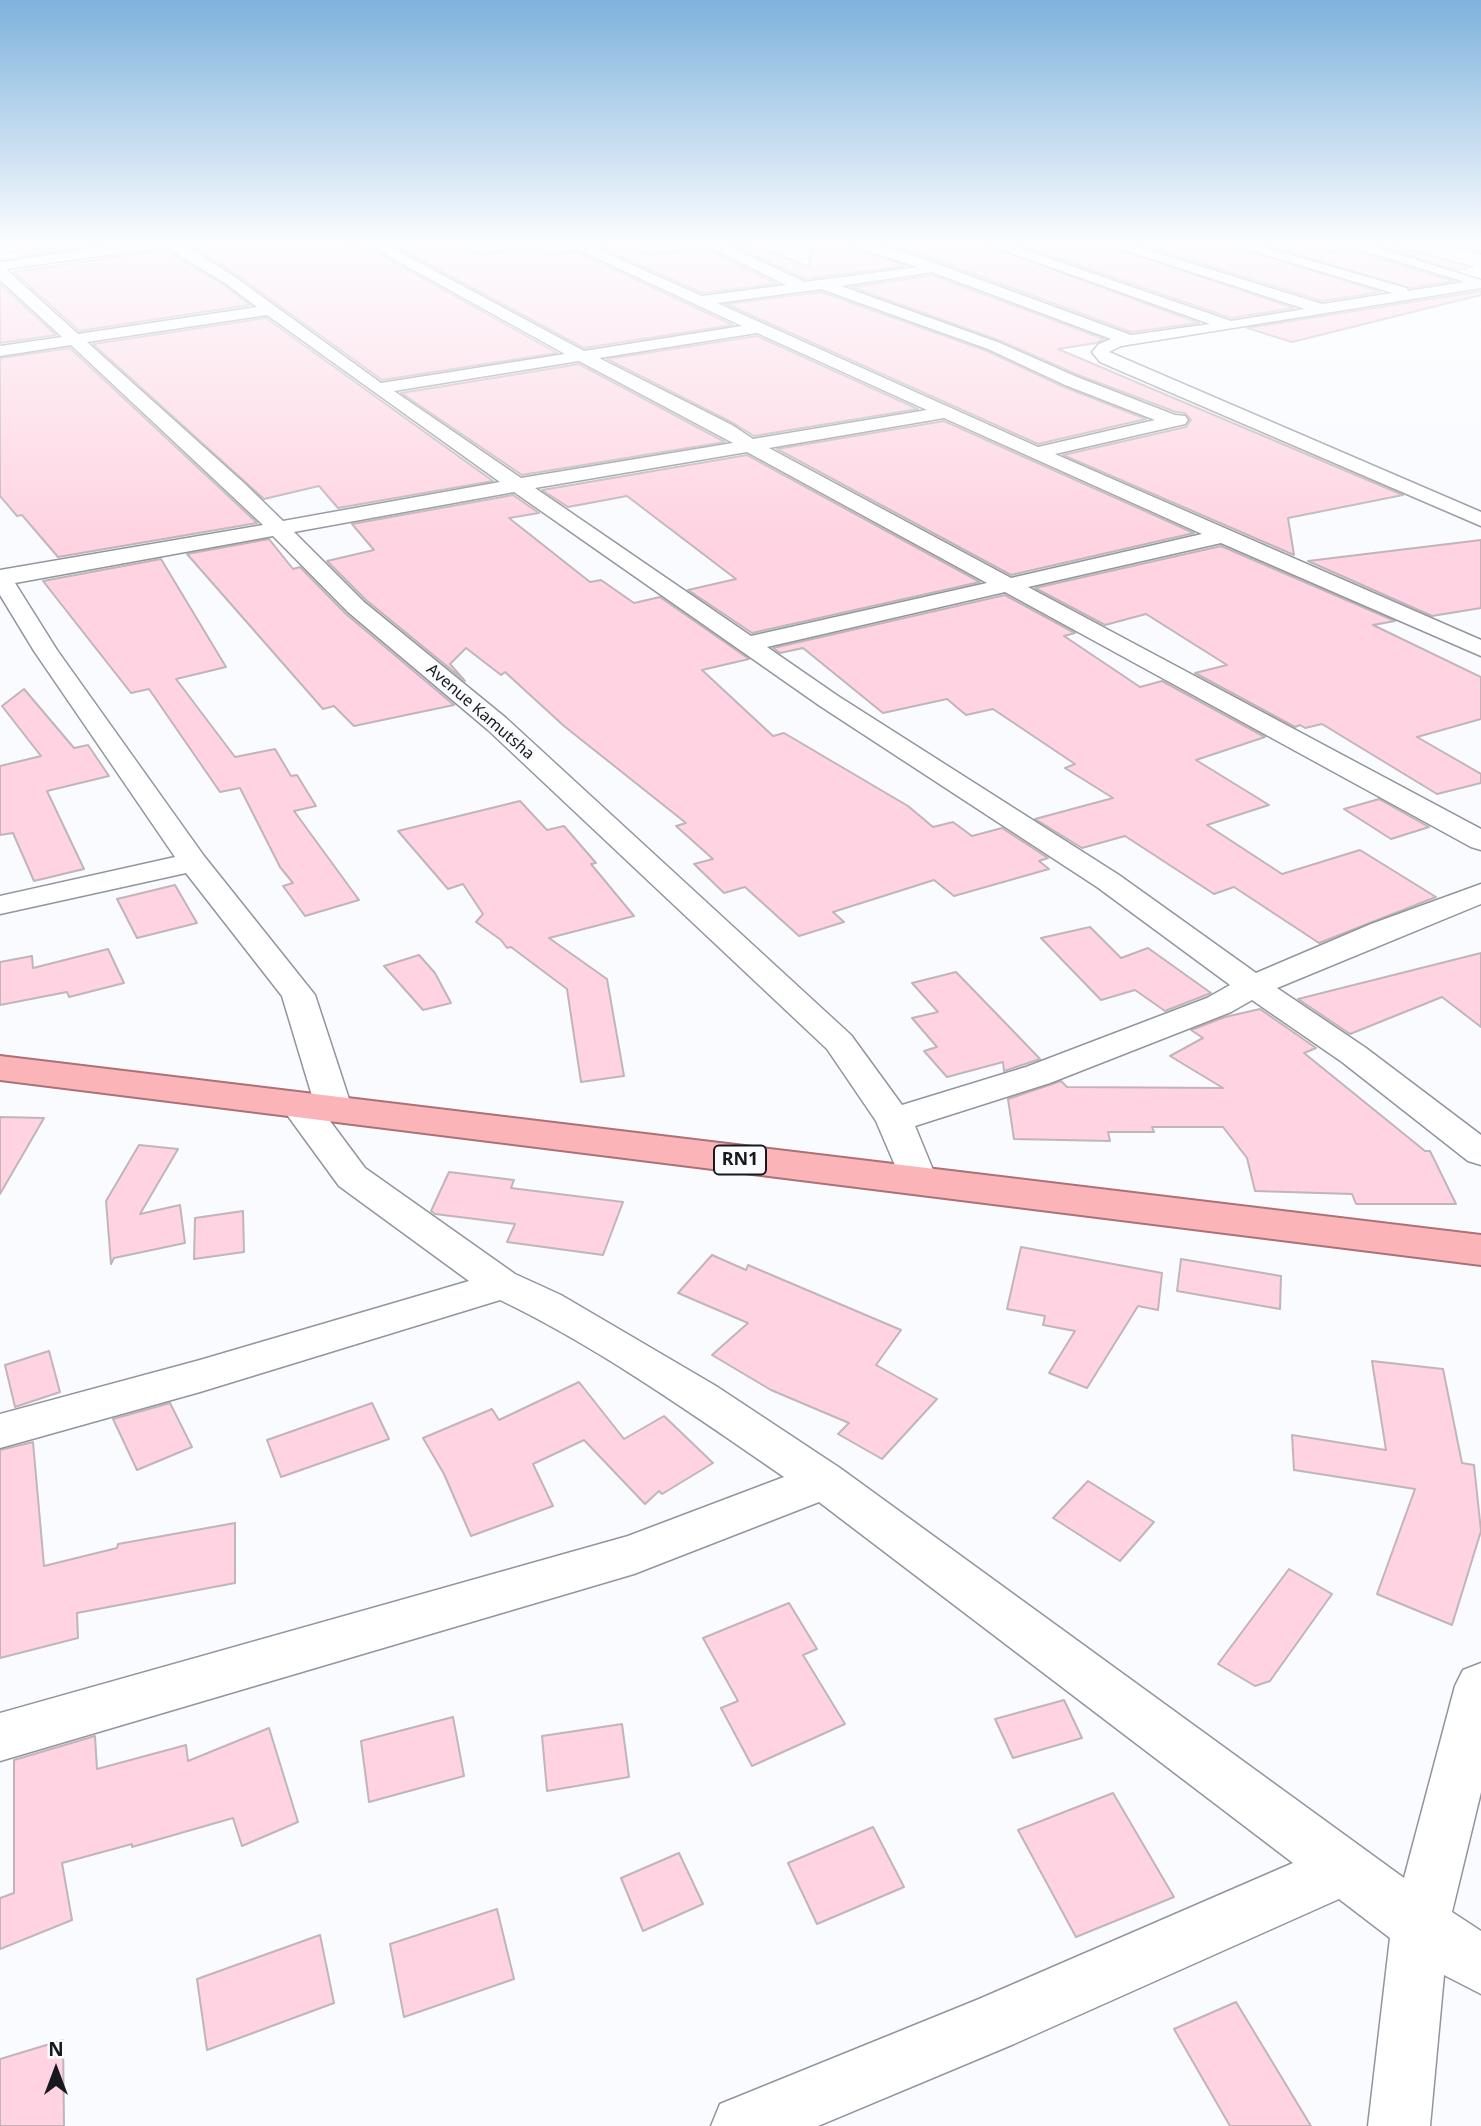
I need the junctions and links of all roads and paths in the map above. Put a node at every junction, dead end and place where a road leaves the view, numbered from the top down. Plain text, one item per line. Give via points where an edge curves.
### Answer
1 (66, 341) edge
2 (75, 341) edge
3 (313, 341) edge
4 (553, 341) edge
5 (675, 341) edge
6 (789, 341) edge
7 (981, 341) edge
8 (1124, 341) edge
9 (0, 351) edge
10 (580, 356) junction
11 (381, 388) junction
12 (1224, 411) junction
13 (947, 412) junction
14 (1173, 421) junction
15 (749, 445) junction
16 (1036, 453) junction
17 (517, 485) junction
18 (1481, 520) edge
19 (277, 527) junction
20 (1223, 536) junction
21 (0, 578) edge
22 (1009, 584) junction
23 (748, 644) junction
24 (1481, 649) edge
25 (1481, 841) edge
26 (193, 862) junction
27 (1481, 893) edge
28 (0, 905) edge
29 (1253, 986) junction
30 (0, 1068) edge
31 (316, 1106) junction
32 (894, 1120) junction
33 (1481, 1153) edge
34 (919, 1182) junction
35 (1481, 1250) edge
36 (500, 1284) junction
37 (0, 1431) edge
38 (824, 1481) junction
39 (1481, 1686) edge
40 (0, 1737) edge
41 (1346, 1868) junction
42 (1420, 1925) junction
43 (1481, 1965) edge
44 (742, 2126) edge
45 (1399, 2126) edge

1 - 9 street
2 - 19 street, Avenue Kamutsha
3 - 11 street
4 - 10 street
5 - 10 street
6 - 13 street
7 - 14 street
8 - 12 street via 1100,352
10 - 11 street
10 - 15 street
11 - 17 street
12 - 14 street
12 - 18 street
13 - 15 street
13 - 16 street
14 - 16 street
15 - 17 street
15 - 22 street
16 - 20 street
17 - 19 street
17 - 23 street
19 - 21 street
19 - 32 street, Avenue Kamutsha via 356,607 497,724 839,1042
20 - 22 street
20 - 24 street
21 - 26 street
22 - 23 street
22 - 25 street
23 - 29 street via 1108,881
26 - 28 street
26 - 31 street via 298,995
27 - 29 street
29 - 32 street via 1219,1005 1038,1075
29 - 33 street
30 - 31 highway, RN1
31 - 34 highway, RN1
31 - 36 street via 352,1177
32 - 34 street, Avenue Kamutsha
34 - 35 highway, RN1
36 - 37 street
36 - 38 street via 546,1305 701,1398
38 - 40 street via 634,1554
38 - 41 street
39 - 42 street
41 - 42 street
41 - 44 street via 993,2023
42 - 43 street
42 - 45 street

